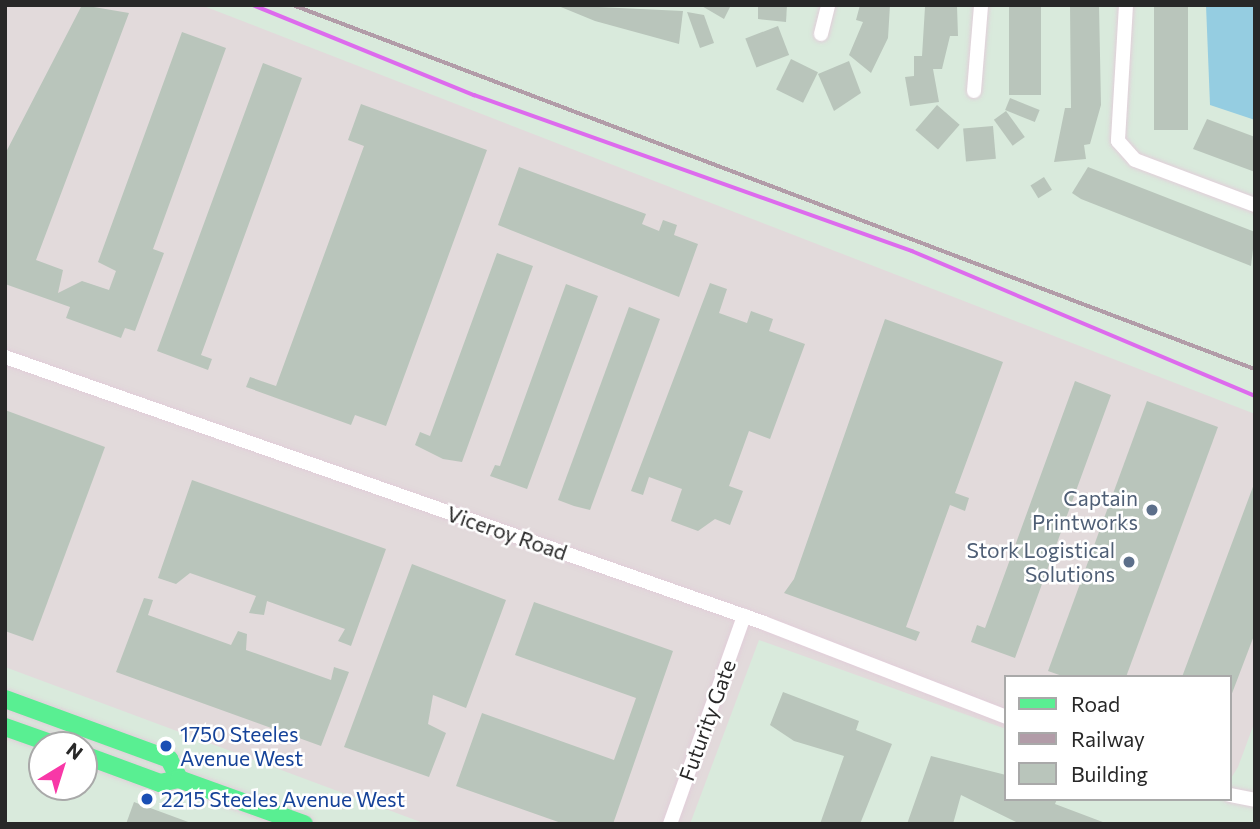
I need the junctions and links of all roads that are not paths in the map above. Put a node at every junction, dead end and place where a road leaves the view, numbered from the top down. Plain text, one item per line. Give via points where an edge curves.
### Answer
1 (828, 5) edge
2 (981, 5) edge
3 (1126, 5) edge
4 (821, 34) dead end
5 (974, 92) dead end
6 (1255, 205) edge
7 (5, 357) edge
8 (744, 616) junction
9 (5, 699) edge
10 (1004, 716) edge
11 (5, 727) edge
12 (105, 733) junction
13 (28, 735) edge
14 (98, 744) edge
15 (98, 760) edge
16 (179, 779) junction
17 (1232, 795) edge
18 (1255, 800) edge
19 (304, 824) edge
20 (670, 824) edge

1 - 4 street
2 - 5 street
3 - 6 street via 1118,141 1135,160
7 - 8 street, Viceroy Road
8 - 10 street, Viceroy Road
8 - 20 street, Futurity Gate
9 - 12 main road
11 - 13 main road
12 - 14 main road
12 - 16 main road via 169,758
15 - 16 main road via 160,783
16 - 19 main road
17 - 18 street

